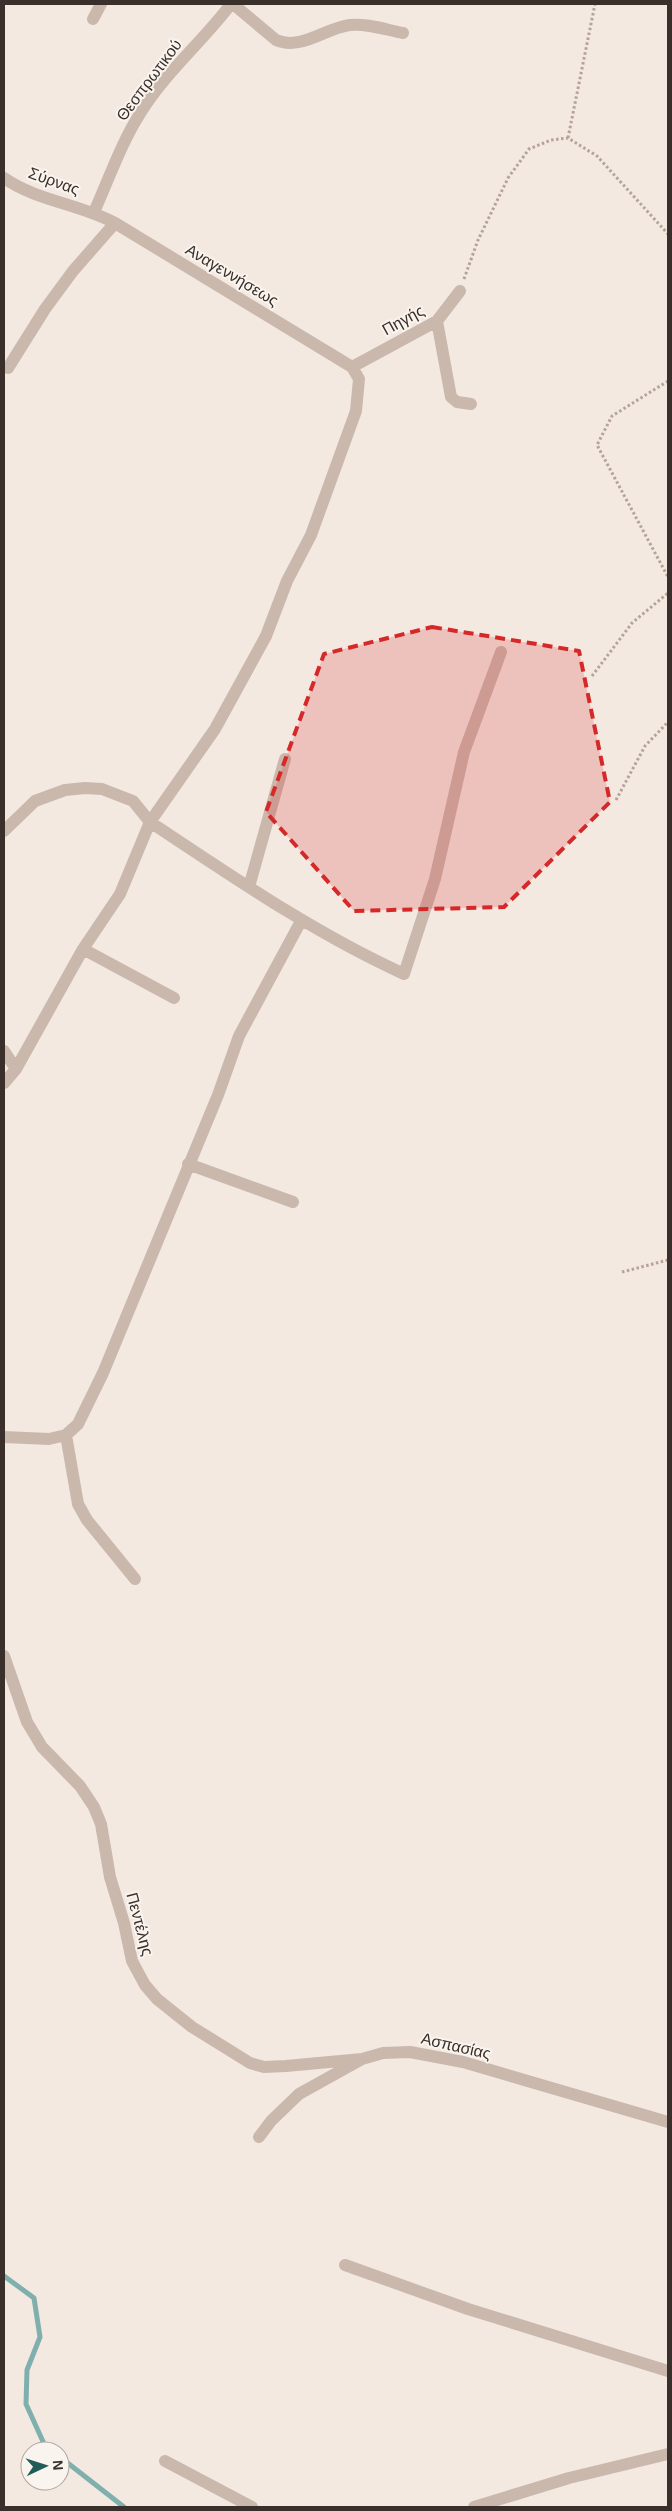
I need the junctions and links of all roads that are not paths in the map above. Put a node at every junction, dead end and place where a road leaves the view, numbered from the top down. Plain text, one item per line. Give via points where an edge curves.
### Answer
1 (101, 4) edge
2 (232, 4) edge
3 (93, 19) dead end
4 (403, 33) dead end
5 (4, 178) edge
6 (94, 212) junction
7 (115, 223) junction
8 (460, 291) road end
9 (437, 320) junction
10 (352, 367) junction
11 (8, 368) dead end
12 (471, 404) dead end
13 (501, 652) dead end
14 (285, 760) dead end
15 (150, 822) junction
16 (4, 831) edge
17 (249, 887) junction
18 (301, 921) junction
19 (83, 949) junction
20 (174, 998) dead end
21 (4, 1052) edge
22 (16, 1069) junction
23 (4, 1083) edge
24 (188, 1164) junction
25 (293, 1202) dead end
26 (66, 1435) junction
27 (4, 1437) edge
28 (135, 1579) dead end
29 (4, 1656) edge
30 (362, 2059) junction
31 (668, 2122) edge
32 (259, 2138) dead end
33 (345, 2265) dead end
34 (668, 2371) edge
35 (668, 2454) edge
36 (165, 2461) dead end
37 (252, 2507) edge
38 (474, 2507) edge

1 - 3 street
2 - 4 street via 283,43 302,41 349,25
2 - 6 street, Θεσπρωτικού via 174,69 142,111 125,140
5 - 6 street, Σύρνας via 66,205
6 - 7 street, Αναγεννήσεως
7 - 10 street, Αναγεννήσεως
7 - 11 street via 73,271
8 - 9 street, Πηγής
9 - 10 street, Πηγής
9 - 12 street via 451,397 457,402
10 - 15 street via 359,379 356,411 311,535 287,581 266,636 215,729
13 - 18 street via 464,752 435,879 404,974
14 - 17 street
15 - 16 street via 132,801 102,790 85,788 65,790 36,801
15 - 17 street
15 - 19 street via 120,894
17 - 18 street
18 - 24 street via 239,1036
19 - 20 street
19 - 22 street
21 - 22 street
22 - 23 street
24 - 25 street
24 - 26 street via 103,1373 78,1424
26 - 27 street via 49,1439
26 - 28 street via 78,1504 87,1520
29 - 30 street, Πεντέλης via 27,1722 38,1741 80,1786 94,1807 101,1824 110,1877 132,1962 157,1999 192,2027 250,2063 264,2067
30 - 31 street, Ασπασίας via 383,2053 410,2052 463,2062
30 - 32 street, Ασπασίας via 299,2094 271,2121
33 - 34 street via 468,2309
35 - 38 street via 569,2478
36 - 37 street

